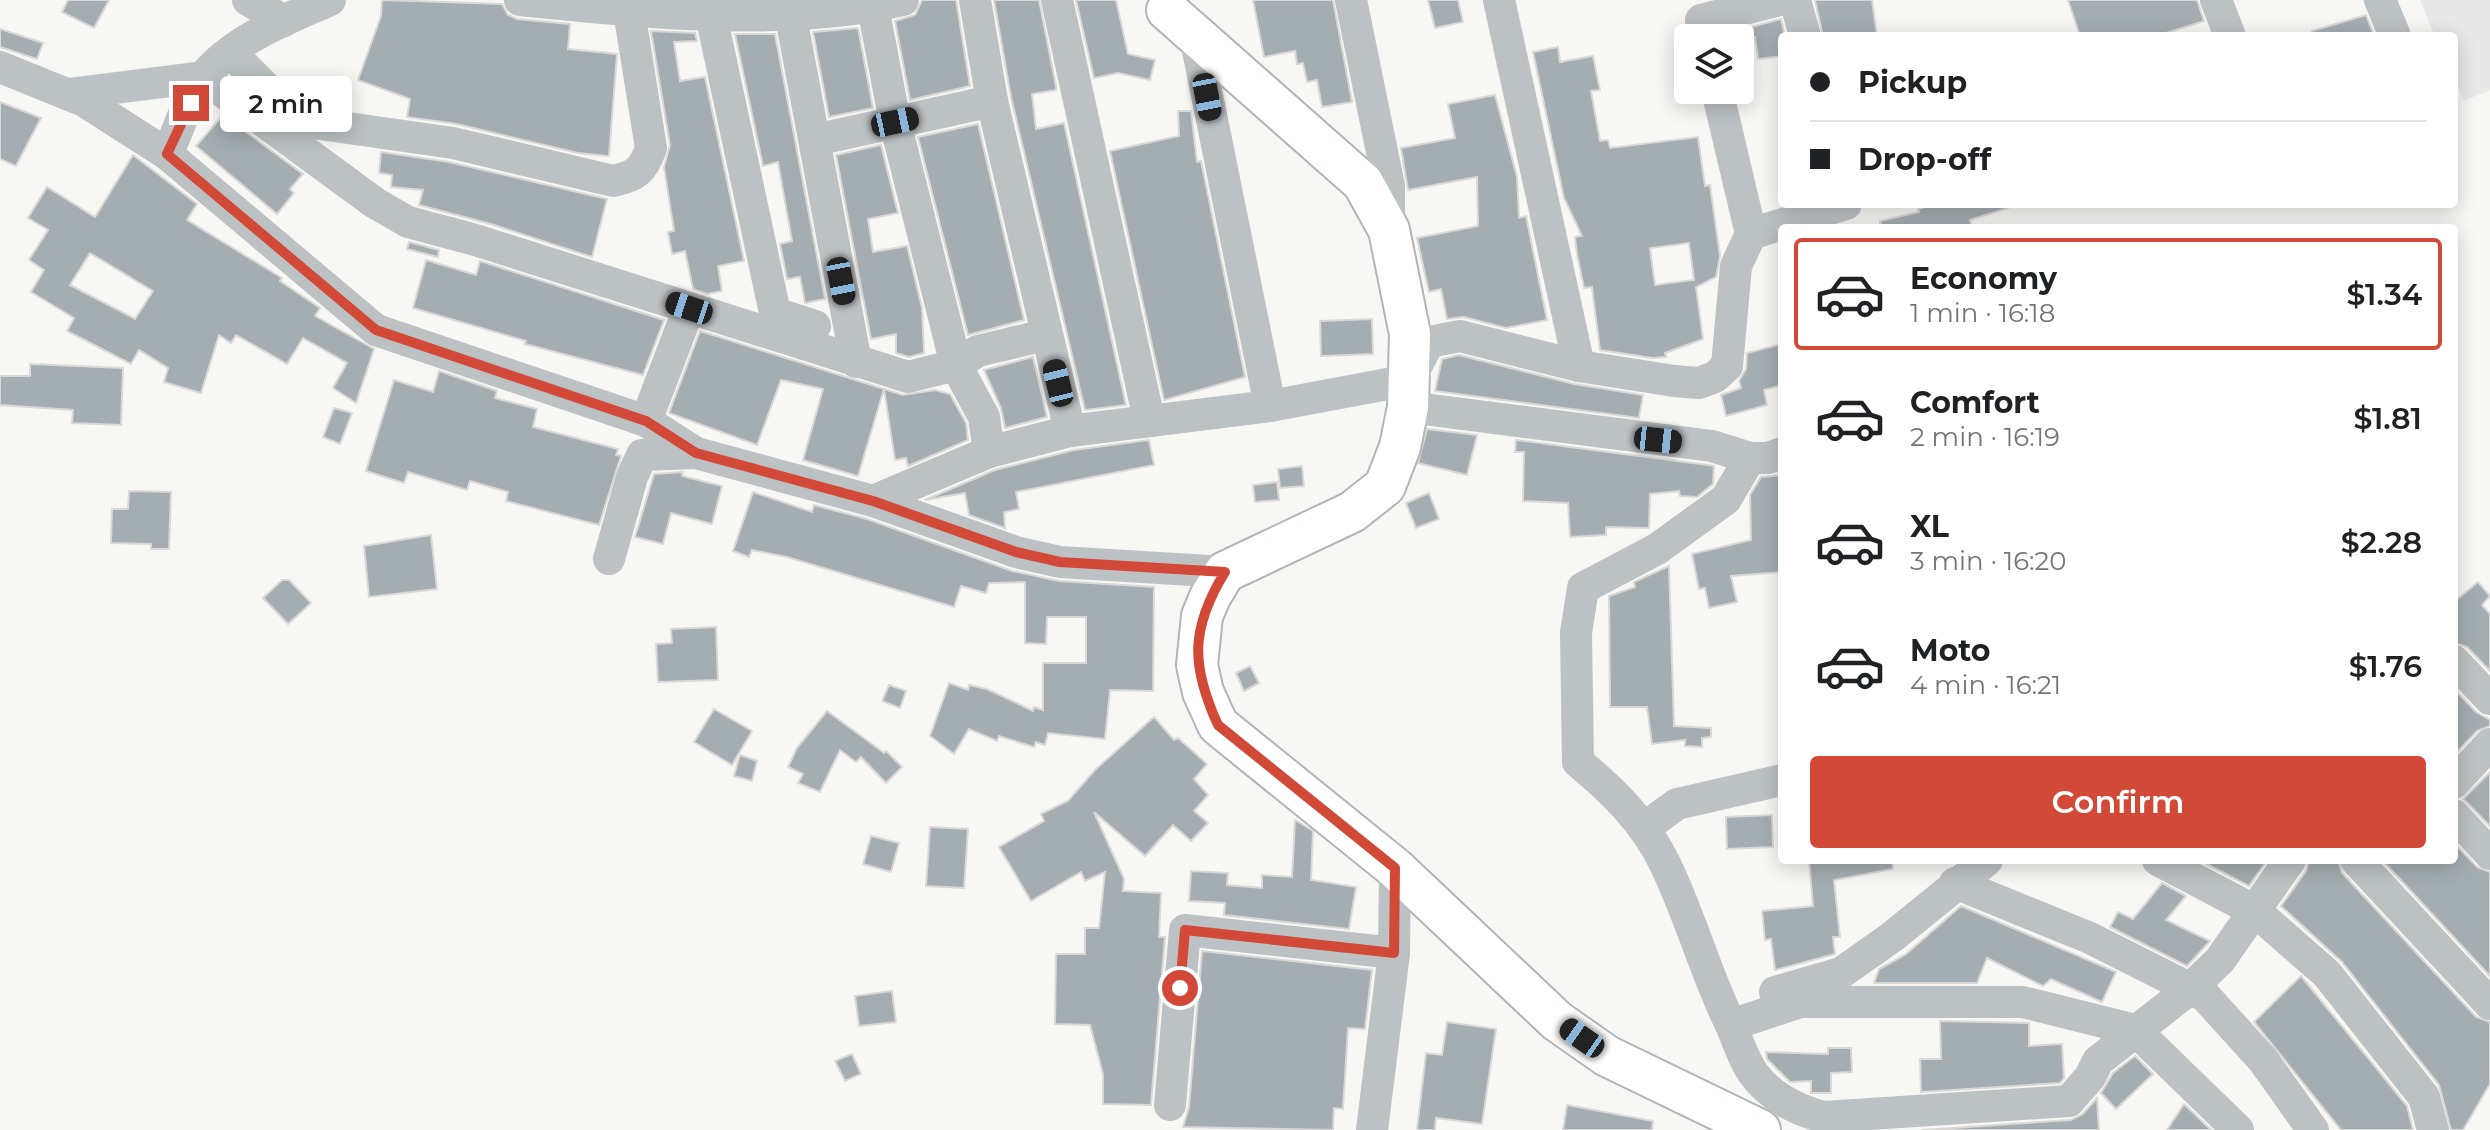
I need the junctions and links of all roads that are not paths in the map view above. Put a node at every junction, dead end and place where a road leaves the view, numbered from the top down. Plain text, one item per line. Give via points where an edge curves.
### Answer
1 (248, 0) edge
2 (330, 0) edge
3 (520, 0) edge
4 (975, 0) edge
5 (1057, 0) edge
6 (1351, 0) edge
7 (1499, 0) edge
8 (1780, 0) edge
9 (1795, 0) edge
10 (2216, 0) edge
11 (2380, 0) edge
12 (888, 4) edge
13 (630, 6) edge
14 (1169, 11) edge
15 (790, 12) junction
16 (711, 15) junction
17 (1701, 19) edge
18 (284, 21) junction
19 (1804, 32) edge
20 (2228, 32) edge
21 (2393, 32) edge
22 (230, 52) junction
23 (0, 67) edge
24 (203, 77) junction
25 (68, 94) junction
26 (992, 101) junction
27 (1720, 104) edge
28 (895, 122) junction
29 (815, 140) junction
30 (167, 154) junction
31 (1833, 208) edge
32 (1783, 224) edge
33 (1778, 225) edge
34 (1389, 233) junction
35 (1751, 234) junction
36 (689, 308) junction
37 (1045, 335) junction
38 (854, 350) junction
39 (956, 365) junction
40 (1579, 366) junction
41 (1408, 394) junction
42 (1270, 406) junction
43 (1149, 420) junction
44 (646, 421) junction
45 (1070, 431) junction
46 (989, 452) junction
47 (696, 453) junction
48 (1778, 454) edge
49 (1750, 458) junction
50 (873, 501) junction
51 (609, 559) dead end
52 (1225, 572) junction
53 (2458, 665) edge
54 (2490, 699) edge
55 (2490, 744) edge
56 (2458, 779) edge
57 (1778, 781) edge
58 (2458, 819) edge
59 (1644, 828) junction
60 (2490, 854) edge
61 (1981, 864) edge
62 (2166, 864) edge
63 (2287, 864) edge
64 (2360, 864) edge
65 (1395, 868) junction
66 (1955, 883) junction
67 (2255, 911) junction
68 (1394, 953) junction
69 (2191, 988) junction
70 (2490, 1004) edge
71 (1727, 1018) junction
72 (2135, 1030) junction
73 (1170, 1105) dead end
74 (1372, 1130) edge
75 (1760, 1130) edge
76 (2238, 1130) edge
77 (2313, 1130) edge
78 (2433, 1130) edge

1 - 18 street
2 - 18 street
3 - 13 street
4 - 26 street
5 - 43 street
6 - 34 street via 1389,186
7 - 40 street
8 - 17 street
9 - 19 street
10 - 20 street
11 - 21 street
12 - 15 street
12 - 28 street
13 - 16 street
13 - 22 street via 651,148 635,176 613,181 453,143 299,121
14 - 34 main road via 1363,183
14 - 42 street
15 - 16 street
15 - 29 street
16 - 38 street via 775,313
18 - 22 street
22 - 24 street
23 - 25 street
24 - 25 street
24 - 30 street
24 - 36 street via 408,222
25 - 30 street
26 - 28 street
26 - 37 street
27 - 35 street
28 - 29 street
28 - 39 street
29 - 38 street
30 - 44 street via 376,330
31 - 32 street
33 - 35 street
34 - 41 main road via 1410,334
35 - 40 street via 1736,266 1727,366 1715,377 1699,383 1674,381
36 - 38 street
36 - 44 street
37 - 39 street via 978,351
37 - 45 street
38 - 39 street via 908,377
39 - 46 street via 984,417
40 - 41 street via 1460,336 1429,342
41 - 42 street
41 - 49 street via 1712,446
41 - 52 main road via 1400,447 1385,486 1352,512
42 - 43 street
43 - 45 street
44 - 47 street
45 - 46 street
46 - 50 street
47 - 50 street
47 - 51 street via 642,455
48 - 49 street
49 - 59 street via 1726,499 1657,549 1583,588 1576,633 1578,762 1613,791
50 - 52 street via 1016,552 1060,562
52 - 65 main road via 1202,616 1198,643 1203,692 1218,725
53 - 54 street
55 - 56 street
57 - 59 street via 1677,804
58 - 60 street
59 - 71 street via 1690,921
61 - 66 street
62 - 67 street
63 - 67 street
64 - 70 street
65 - 68 street
65 - 75 main road via 1557,1021 1607,1056
66 - 69 street via 2090,938
66 - 71 street via 1841,973
67 - 69 street via 2220,960
67 - 78 street via 2327,974 2424,1097
68 - 73 street via 1185,930
68 - 74 street
69 - 72 street
69 - 77 street via 2205,996 2263,1060
71 - 72 street via 1800,1002 2023,1002
71 - 72 street via 1754,1075 1797,1110 1824,1117 2069,1101 2098,1061
72 - 76 street

